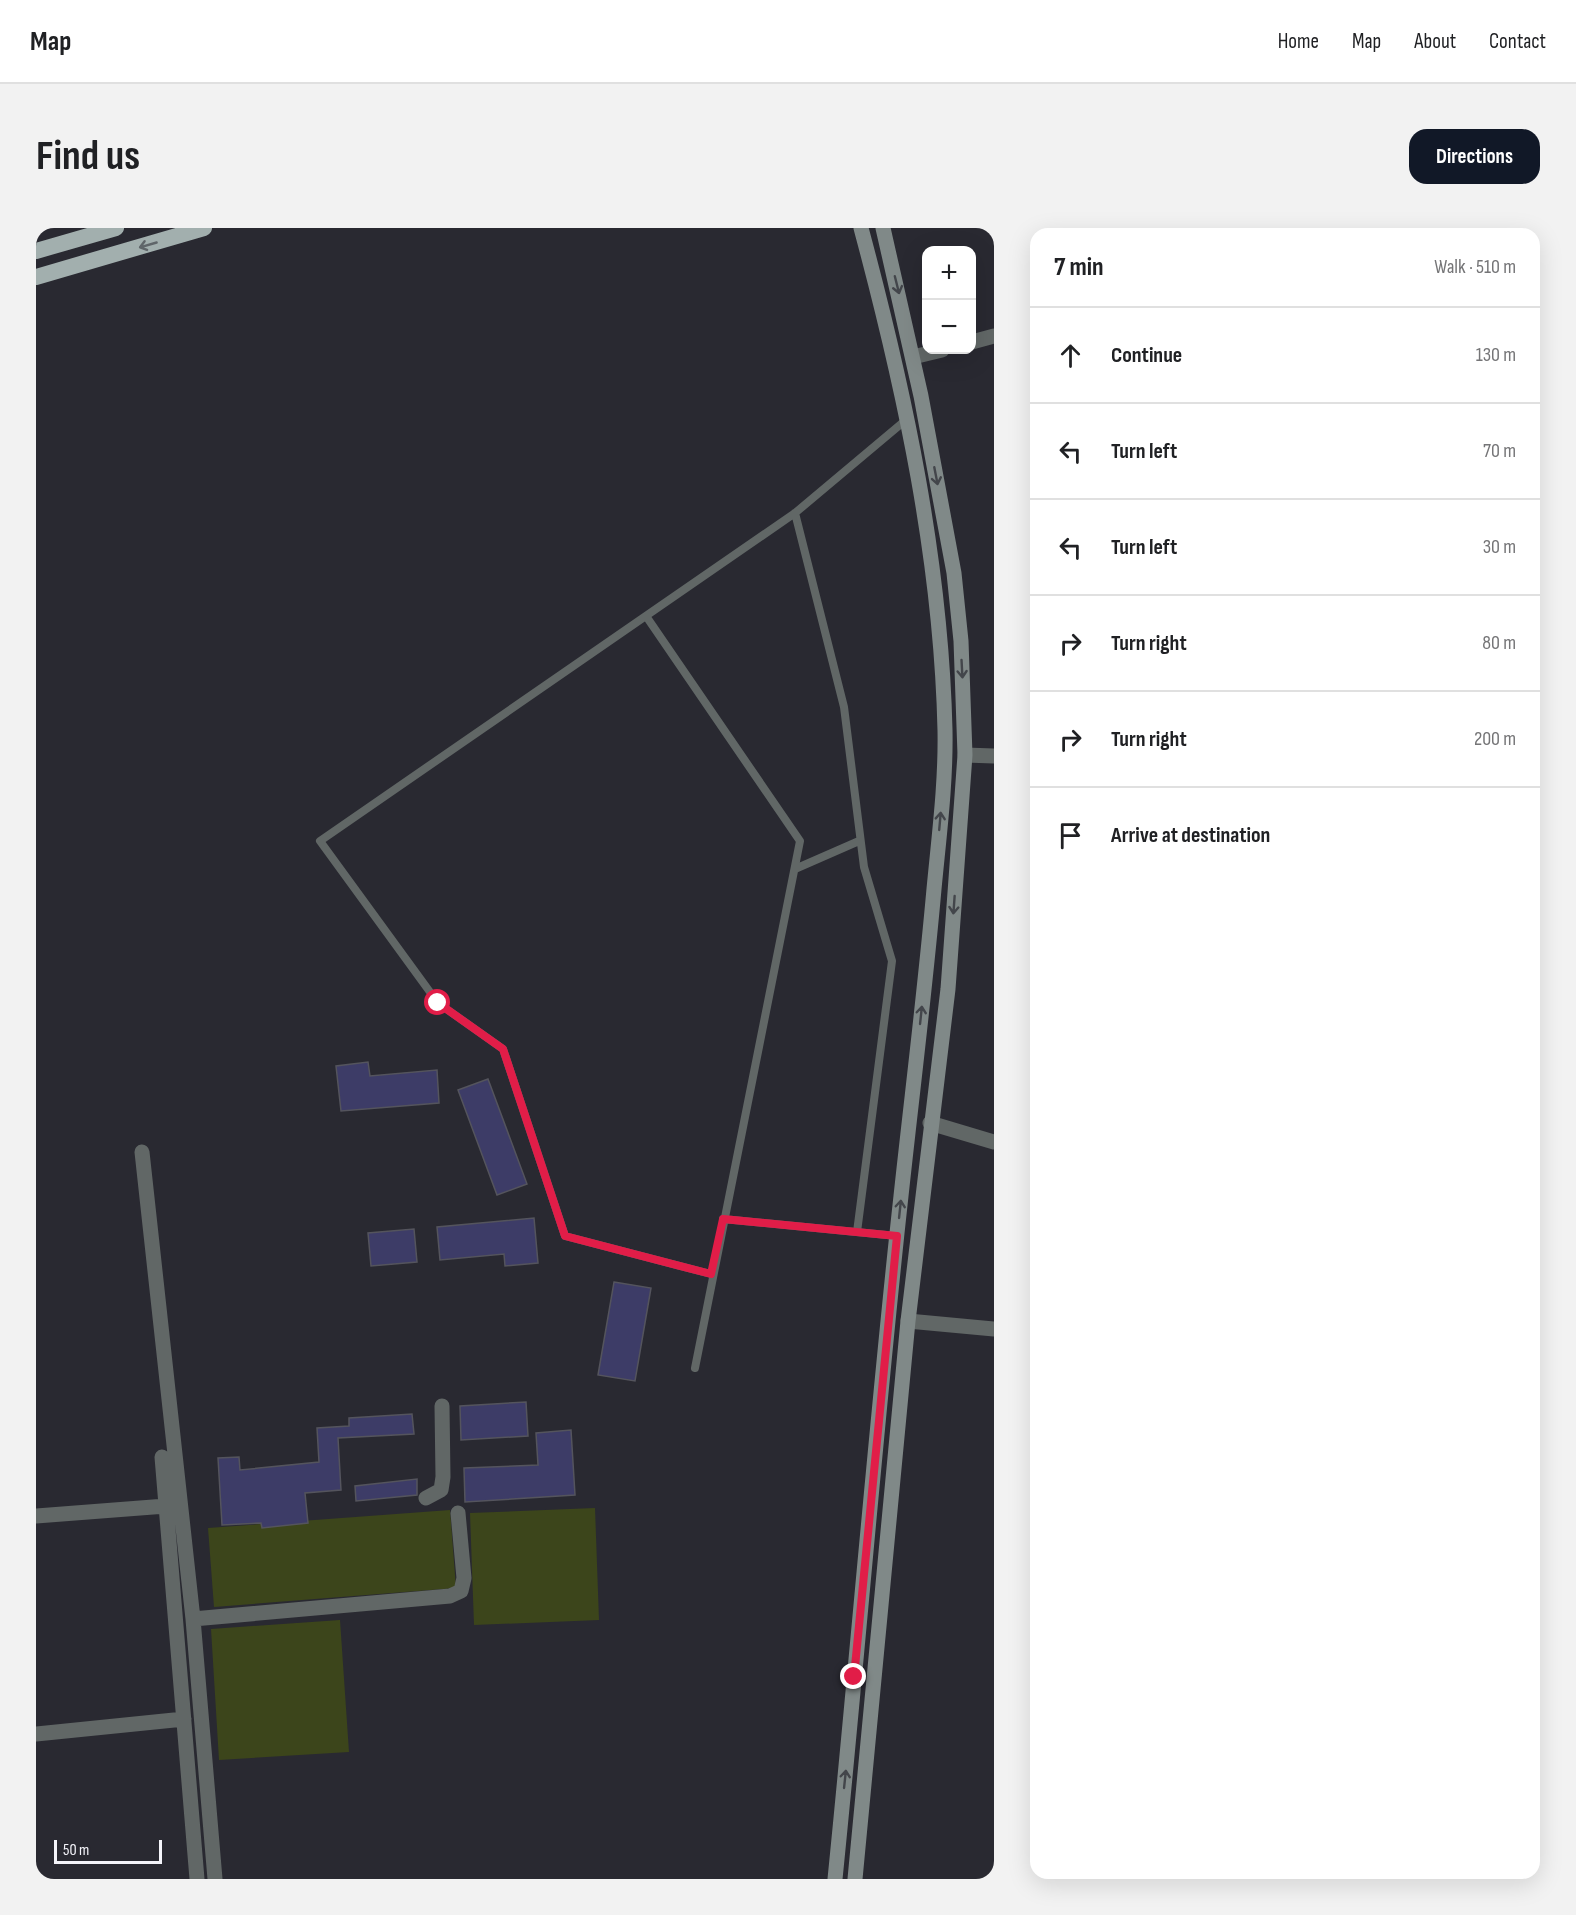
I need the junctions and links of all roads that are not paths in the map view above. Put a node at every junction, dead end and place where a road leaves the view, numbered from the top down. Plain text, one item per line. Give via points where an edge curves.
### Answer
1 (116, 228) edge
2 (204, 228) edge
3 (861, 228) edge
4 (883, 228) edge
5 (36, 251) edge
6 (36, 277) edge
7 (994, 336) edge
8 (976, 341) edge
9 (925, 354) edge
10 (913, 357) junction
11 (907, 419) junction
12 (795, 513) junction
13 (646, 616) junction
14 (964, 754) junction
15 (994, 756) edge
16 (859, 841) junction
17 (795, 869) junction
18 (930, 1123) junction
19 (994, 1142) edge
20 (142, 1152) dead end
21 (723, 1219) junction
22 (857, 1232) junction
23 (897, 1236) junction
24 (711, 1274) junction
25 (908, 1321) junction
26 (994, 1329) edge
27 (694, 1368) dead end
28 (442, 1406) dead end
29 (162, 1457) dead end
30 (426, 1498) dead end
31 (166, 1506) junction
32 (458, 1513) dead end
33 (36, 1516) edge
34 (193, 1619) junction
35 (184, 1719) junction
36 (36, 1734) edge
37 (841, 1819) junction
38 (860, 1822) junction
39 (197, 1879) edge
40 (215, 1879) edge
41 (835, 1879) edge
42 (855, 1879) edge

1 - 5 highway
2 -> 6 highway
3 - 11 main road
4 -> 10 main road
7 - 8 street
9 - 10 street
10 -> 14 main road via 954,573 961,640
11 - 12 lane
23 -> 11 main road via 945,764 940,642 932,566
12 - 13 lane
12 - 16 lane via 844,707
13 - 17 lane via 801,841
13 - 24 lane via 320,841 438,1003 503,1049 565,1236
14 - 15 street
14 -> 18 main road via 948,989
16 - 17 lane
16 - 22 lane via 892,961
17 - 21 lane
18 - 19 street
18 - 25 main road
20 - 34 street
21 - 22 lane
21 - 24 lane
22 - 23 lane
37 -> 23 main road
24 - 27 lane
25 - 26 street
25 - 38 main road
28 - 30 street via 441,1490
29 - 31 street
31 - 33 street
31 - 35 street
32 - 34 street via 464,1578 461,1591 450,1596
34 - 40 street
35 - 36 street
35 - 39 street
37 - 38 main road
37 - 41 main road
38 - 42 main road

